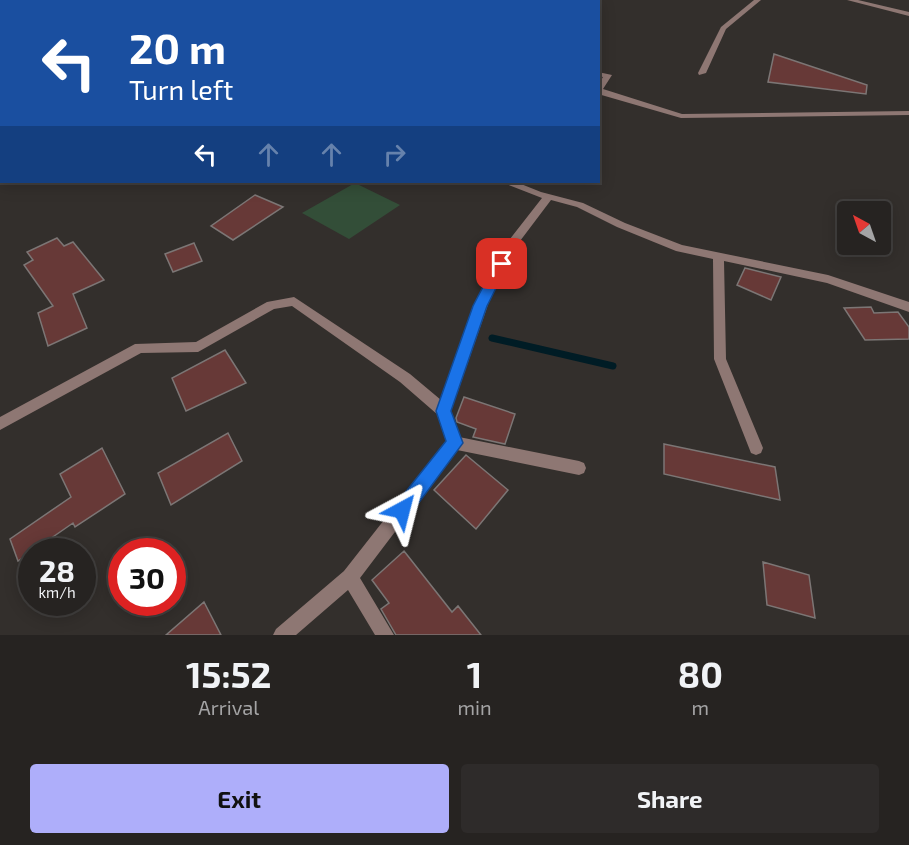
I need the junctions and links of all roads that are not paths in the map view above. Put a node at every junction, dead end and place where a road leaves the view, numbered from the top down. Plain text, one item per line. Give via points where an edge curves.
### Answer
1 (758, 0) edge
2 (850, 0) edge
3 (909, 14) edge
4 (702, 73) dead end
5 (600, 74) edge
6 (600, 91) edge
7 (909, 113) edge
8 (512, 183) edge
9 (548, 197) junction
10 (719, 255) junction
11 (909, 307) edge
12 (444, 411) junction
13 (0, 424) edge
14 (454, 443) junction
15 (756, 448) dead end
16 (579, 468) dead end
17 (351, 577) junction
18 (282, 635) edge
19 (385, 635) edge

1 - 4 street via 723,28
2 - 3 street
5 - 6 street via 608,75
6 - 7 street via 692,117
8 - 9 street
9 - 10 street via 580,205 680,248
9 - 12 street via 510,247 485,296
10 - 11 street via 828,279
10 - 15 street via 720,359
12 - 13 street via 405,378 294,301 271,305 198,347 139,348
12 - 14 street
14 - 16 street
14 - 17 street
17 - 18 street
17 - 19 street

